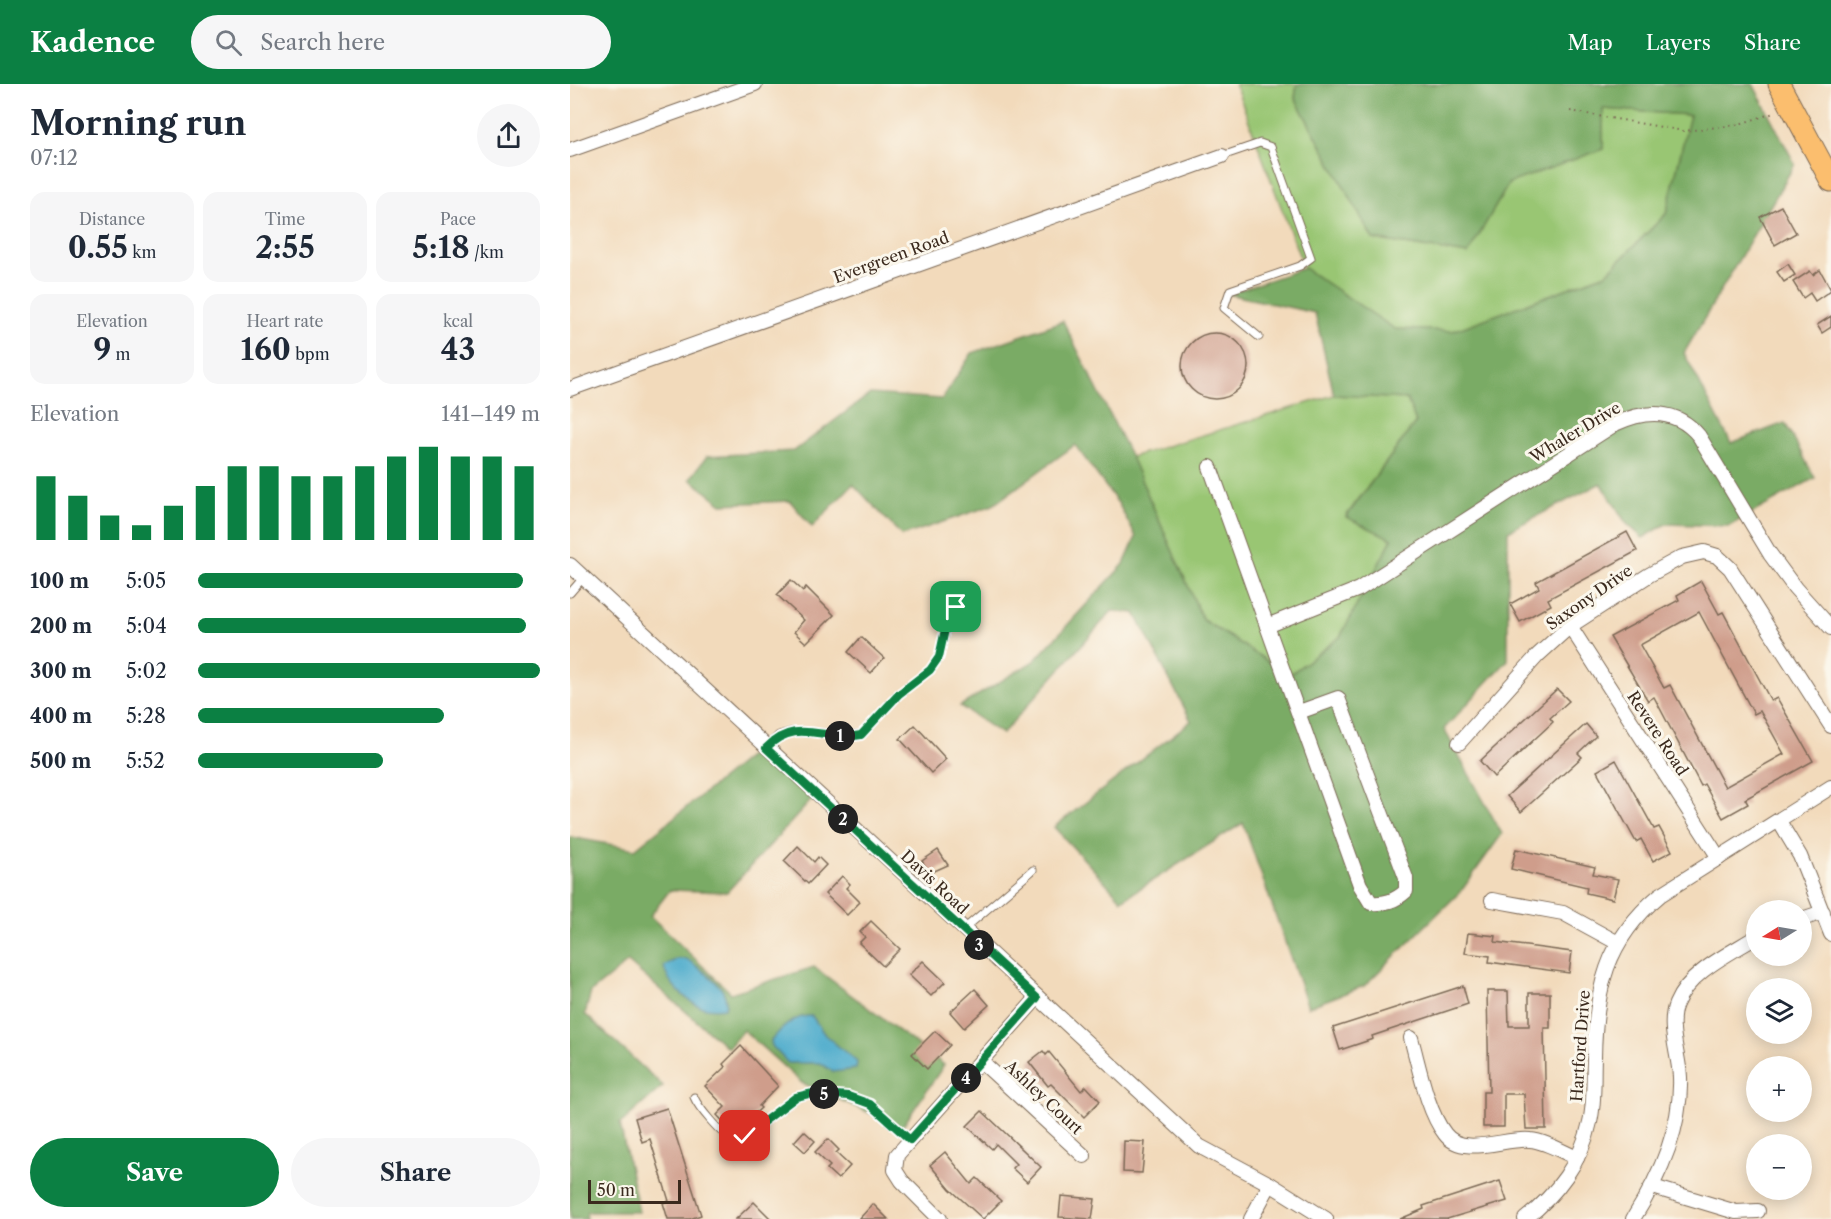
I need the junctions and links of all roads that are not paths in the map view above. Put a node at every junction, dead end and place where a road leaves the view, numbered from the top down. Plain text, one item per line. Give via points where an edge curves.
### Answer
1 (755, 84) edge
2 (1779, 84) edge
3 (570, 150) edge
4 (1222, 156) joint
5 (1831, 180) edge
6 (1259, 337) dead end
7 (570, 389) edge
8 (1210, 467) dead end
9 (570, 566) edge
10 (583, 578) junction
11 (570, 593) edge
12 (956, 607) dead end
13 (1267, 626) junction
14 (1570, 626) junction
15 (1831, 628) edge
16 (1299, 712) junction
17 (1831, 726) edge
18 (1459, 743) dead end
19 (766, 748) junction
20 (1831, 787) edge
21 (1779, 821) junction
22 (1719, 858) junction
23 (1033, 870) dead end
24 (1492, 900) dead end
25 (1822, 912) junction
26 (1812, 916) edge
27 (963, 930) junction
28 (1831, 934) edge
29 (1618, 943) junction
30 (1746, 943) edge
31 (1037, 998) junction
32 (1411, 1038) dead end
33 (981, 1061) junction
34 (693, 1097) dead end
35 (910, 1140) junction
36 (1084, 1156) dead end
37 (1577, 1158) junction
38 (1270, 1184) junction
39 (1653, 1187) junction
40 (1758, 1211) dead end
41 (940, 1219) edge
42 (1251, 1219) edge
43 (1326, 1219) edge
44 (1525, 1219) edge
45 (1634, 1219) edge

1 - 3 street
2 - 5 main road
4 - 6 lane via 1260,143 1270,147 1311,258 1300,266 1230,290 1224,308
4 - 7 street, Evergreen Road
8 - 13 street
9 - 10 street, Davis Road
10 - 11 lane
10 - 19 street, Davis Road
12 - 19 lane via 946,625 939,657 930,670 899,694 861,735 790,732 779,735
13 - 15 street, Whaler Drive via 1359,588 1615,424 1636,414 1654,413 1688,423 1699,436 1770,554
13 - 16 street
14 - 17 street, Saxony Drive via 1682,557 1704,552 1717,556 1730,568
14 - 18 street, Saxony Drive via 1538,655
14 - 22 street, Revere Road
16 - 16 street via 1360,885 1371,903 1398,898 1406,891 1406,878 1338,698
19 - 27 street, Davis Road
20 - 21 street, Hartford Drive
21 - 22 street, Hartford Drive
21 - 25 street via 1800,856
22 - 29 street, Hartford Drive via 1643,909
23 - 27 lane
24 - 29 street via 1563,913
25 - 26 street
25 - 28 street
27 - 31 street, Davis Road
29 - 37 street, Hartford Drive via 1606,964 1598,996 1590,1122
30 - 39 street via 1709,965 1676,1004 1674,1027 1680,1078 1677,1115
31 - 33 street
31 - 38 street, Davis Road via 1198,1146
32 - 37 street via 1435,1117 1446,1136 1465,1144 1482,1145 1533,1140
33 - 35 street
33 - 36 street, Ashley Court
34 - 35 lane via 728,1137 737,1139 796,1097 813,1093 848,1096 870,1104
35 - 41 street via 897,1155 895,1170
37 - 44 street, Hartford Drive via 1555,1192
38 - 42 street
38 - 43 street, Davis Road
39 - 40 street via 1736,1212
39 - 45 street

